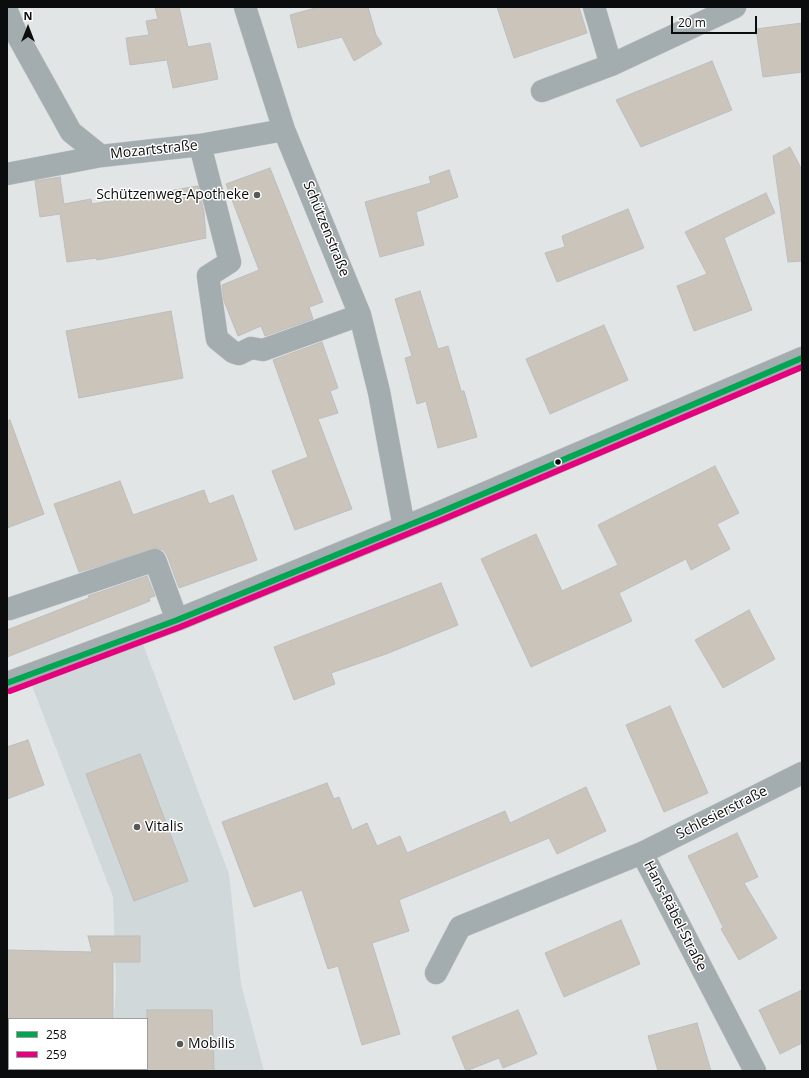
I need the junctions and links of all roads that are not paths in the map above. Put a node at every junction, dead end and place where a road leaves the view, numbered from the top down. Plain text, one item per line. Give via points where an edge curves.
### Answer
1 (245, 7) edge
2 (594, 7) edge
3 (734, 7) edge
4 (7, 11) edge
5 (611, 65) junction
6 (542, 91) dead end
7 (284, 130) junction
8 (200, 145) junction
9 (101, 156) junction
10 (7, 174) edge
11 (360, 315) junction
12 (802, 358) edge
13 (404, 527) junction
14 (9, 609) dead end
15 (177, 620) junction
16 (7, 683) edge
17 (802, 774) edge
18 (642, 853) junction
19 (436, 973) dead end
20 (755, 1071) edge

1 - 7 street, Schützenstraße
2 - 5 street
3 - 5 street
4 - 9 street, Mozartstraße via 71,132
5 - 6 street
7 - 8 street, Mozartstraße
7 - 11 street, Schützenstraße
8 - 9 street, Mozartstraße
8 - 11 street via 230,262 208,276 217,339 239,354 251,348 263,350
9 - 10 street
11 - 13 street, Schützenstraße via 379,392
12 - 13 street
13 - 15 street
14 - 15 street via 155,560
15 - 16 street
17 - 18 street, Schlesierstraße
18 - 19 street, Hans-Räbel-Straße via 460,926
18 - 20 street, Hans-Räbel-Straße

